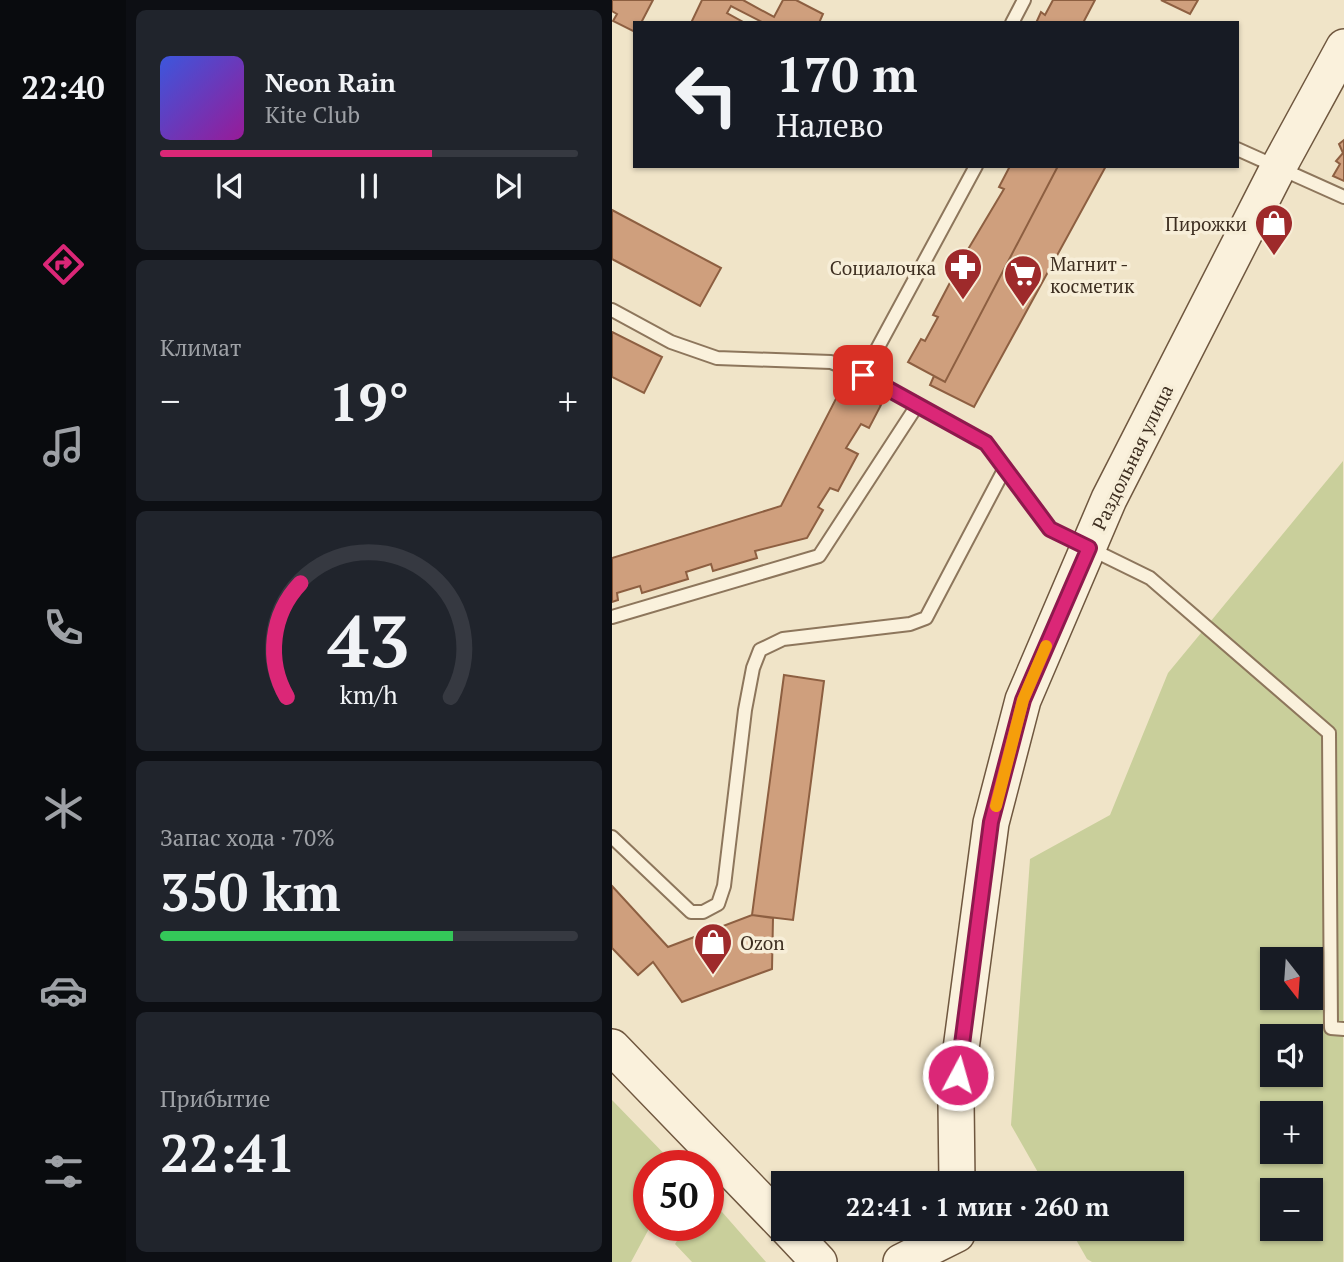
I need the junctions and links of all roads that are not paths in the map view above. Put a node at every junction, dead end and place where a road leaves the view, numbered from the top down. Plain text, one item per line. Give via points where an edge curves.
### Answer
1 (1024, 0) edge
2 (1013, 21) edge
3 (1344, 47) edge
4 (1239, 150) edge
5 (975, 168) edge
6 (1278, 168) junction
7 (1344, 197) edge
8 (612, 310) edge
9 (863, 375) junction
10 (916, 407) junction
11 (1005, 468) junction
12 (1089, 548) junction
13 (612, 617) edge
14 (612, 837) edge
15 (1344, 1029) edge
16 (612, 1047) edge
17 (957, 1171) edge
18 (771, 1212) edge
19 (799, 1241) edge
20 (957, 1242) edge
21 (819, 1262) edge
22 (901, 1262) edge

1 - 2 lane
3 - 6 main road, Раздольная улица
4 - 6 lane
5 - 9 lane
6 - 7 lane
6 - 12 main road, Раздольная улица via 1115,487
8 - 9 lane via 671,342 717,358 831,362
9 - 10 lane
10 - 11 lane via 986,443
10 - 13 lane via 819,556
11 - 12 lane via 1050,529
11 - 14 lane via 926,618 910,624 783,639 760,650 745,710 718,904 691,912
12 - 15 lane via 1150,578 1329,733 1331,1028
12 - 17 main road, Раздольная улица via 1023,700 991,822 961,1049
16 - 18 main road
19 - 21 main road
20 - 22 main road

